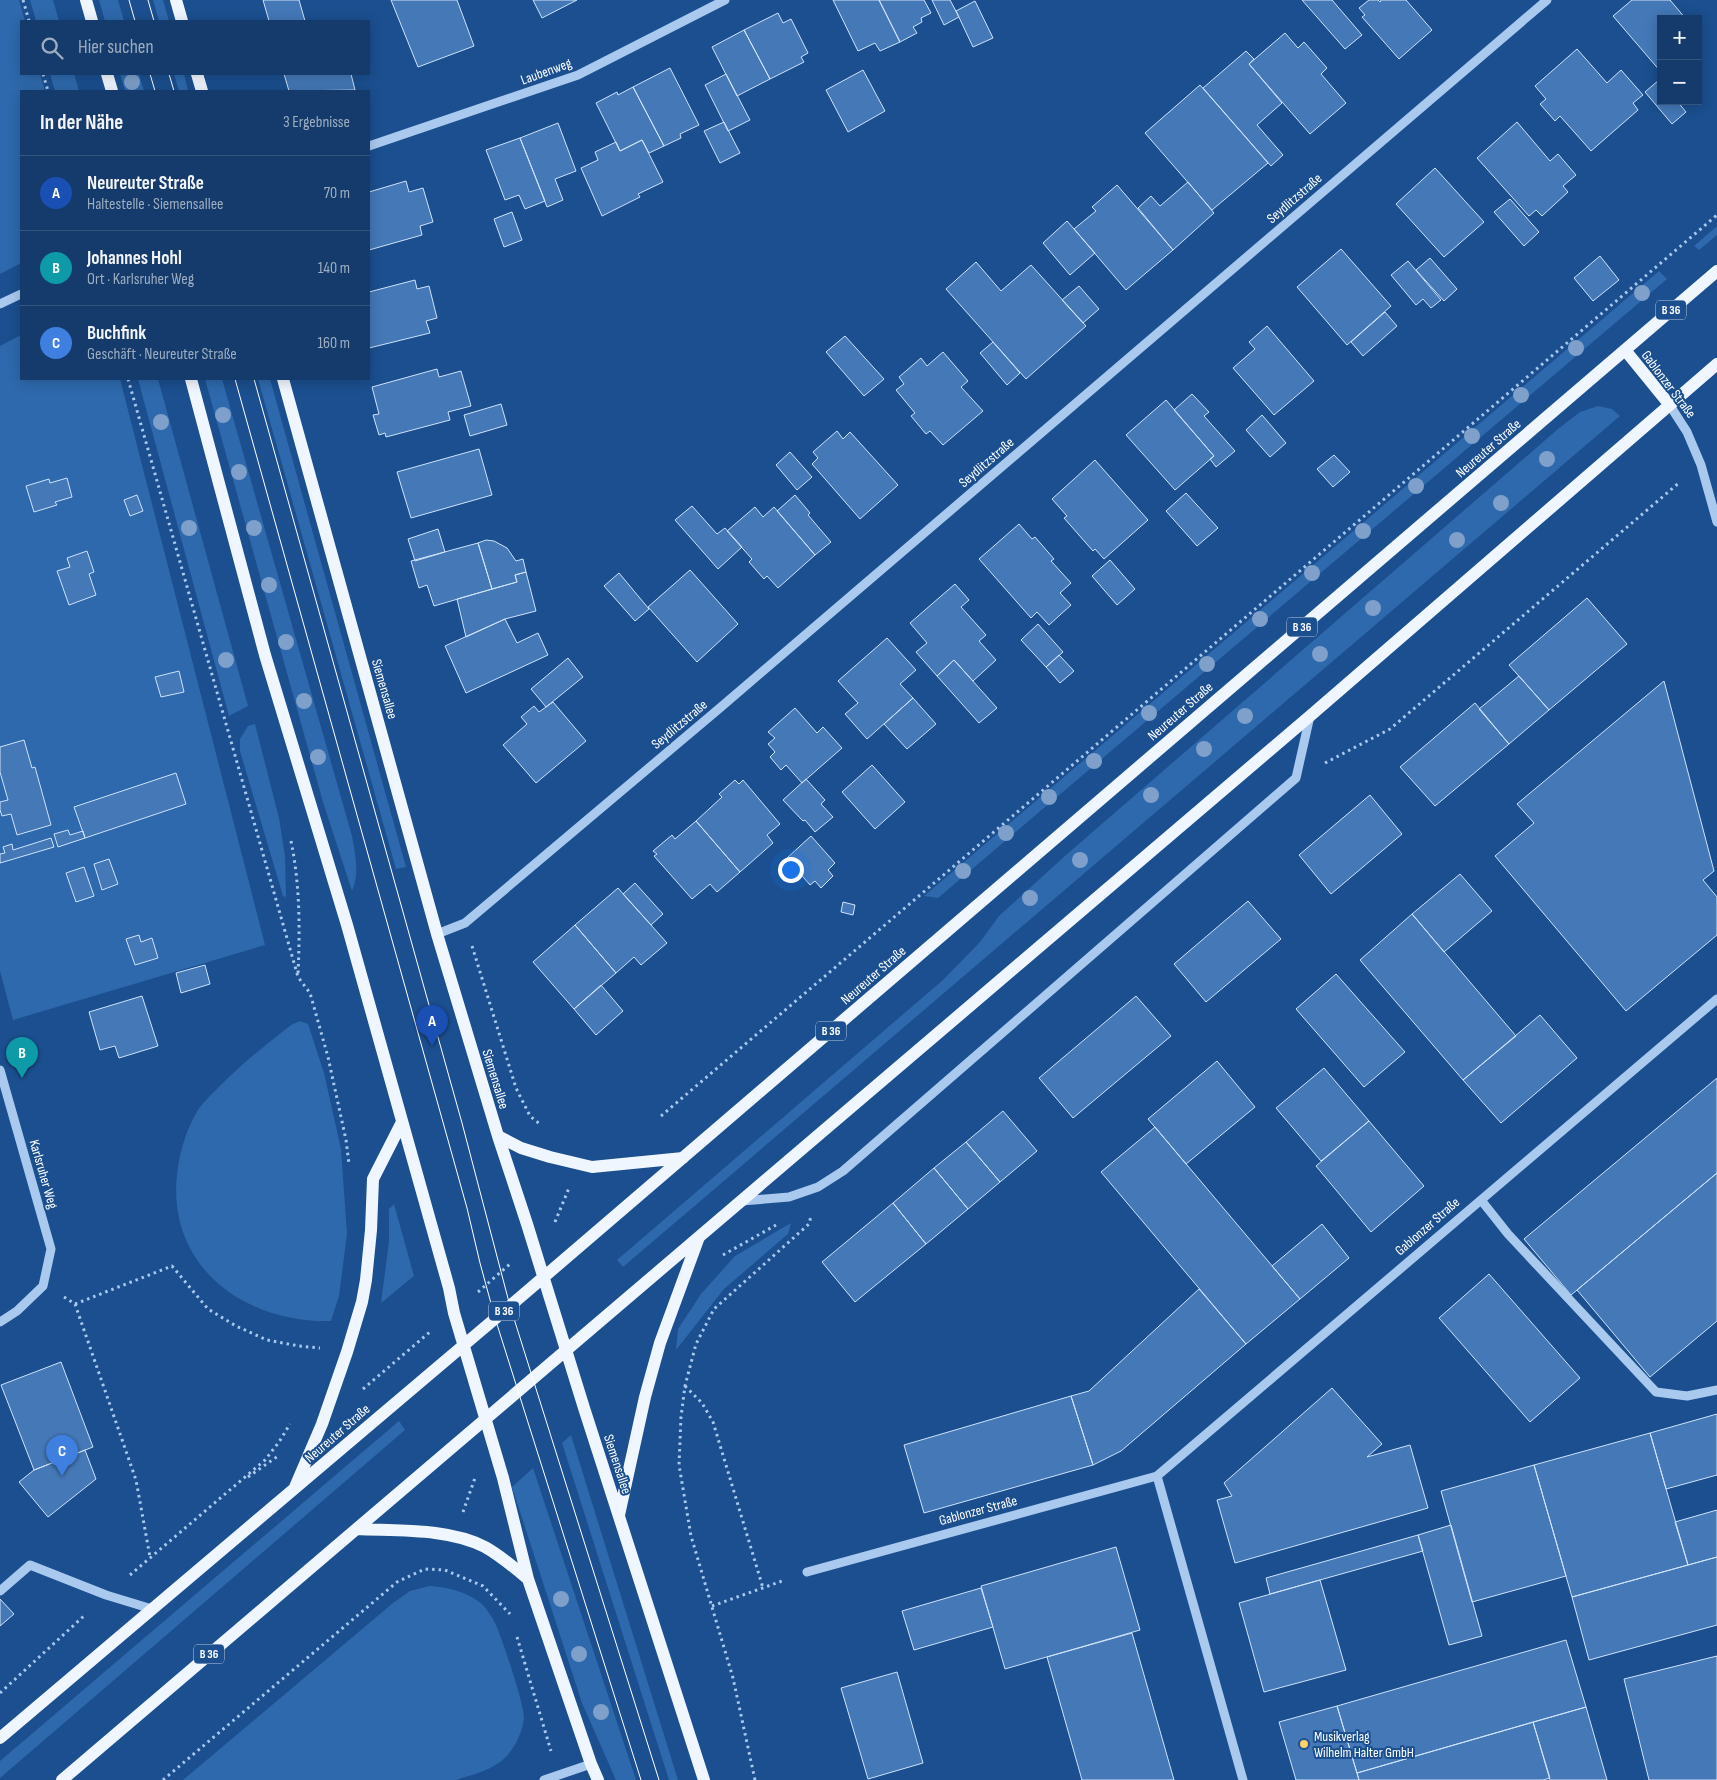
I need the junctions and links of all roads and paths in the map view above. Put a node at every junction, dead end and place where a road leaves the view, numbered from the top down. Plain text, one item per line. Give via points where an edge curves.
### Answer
1 (23, 0) edge
2 (86, 0) edge
3 (176, 0) edge
4 (724, 0) edge
5 (1547, 0) edge
6 (28, 20) edge
7 (92, 20) edge
8 (182, 20) edge
9 (43, 75) edge
10 (107, 75) edge
11 (197, 75) edge
12 (48, 90) edge
13 (112, 90) edge
14 (202, 90) edge
15 (370, 146) edge
16 (1717, 215) edge
17 (1717, 271) edge
18 (20, 294) edge
19 (0, 304) edge
20 (1625, 350) junction
21 (1717, 364) edge
22 (128, 380) edge
23 (190, 380) edge
24 (283, 380) edge
25 (1669, 404) junction
26 (1701, 465) junction
27 (1717, 522) edge
28 (1310, 716) junction
29 (1296, 778) junction
30 (296, 866) dead end
31 (465, 922) junction
32 (437, 934) junction
33 (298, 977) junction
34 (1717, 999) edge
35 (0, 1070) edge
36 (661, 1116) dead end
37 (402, 1122) junction
38 (545, 1128) dead end
39 (498, 1136) junction
40 (683, 1158) junction
41 (349, 1168) dead end
42 (569, 1190) dead end
43 (1481, 1200) junction
44 (739, 1201) junction
45 (813, 1210) dead end
46 (700, 1235) junction
47 (534, 1244) junction
48 (543, 1277) junction
49 (43, 1286) junction
50 (75, 1304) junction
51 (454, 1314) junction
52 (0, 1322) edge
53 (464, 1345) junction
54 (329, 1348) dead end
55 (566, 1350) junction
56 (685, 1386) junction
57 (1717, 1390) edge
58 (358, 1394) dead end
59 (295, 1416) dead end
60 (485, 1420) junction
61 (284, 1451) dead end
62 (1157, 1476) junction
63 (231, 1489) junction
64 (294, 1490) junction
65 (619, 1515) junction
66 (357, 1528) junction
67 (150, 1558) junction
68 (807, 1572) joint
69 (528, 1579) junction
70 (764, 1588) junction
71 (0, 1591) edge
72 (106, 1595) junction
73 (712, 1606) junction
74 (152, 1609) junction
75 (510, 1614) dead end
76 (515, 1633) dead end
77 (0, 1694) edge
78 (0, 1738) edge
79 (591, 1764) junction
80 (559, 1775) junction
81 (62, 1780) edge
82 (163, 1780) edge
83 (544, 1780) edge
84 (598, 1780) edge
85 (704, 1780) edge
86 (754, 1780) edge
87 (1243, 1780) edge

1 - 6 path
2 - 7 main road
3 - 8 main road
4 - 15 street, Laubenweg via 578,75
5 - 31 street, Seydlitzstraße via 744,688
9 - 12 path
10 - 13 main road
11 - 14 main road
16 - 36 path
17 - 20 main road, Neureuter Straße / B 36
18 - 19 street
20 - 25 main road, Gablonzer Straße
20 - 40 main road, Neureuter Straße / B 36
21 - 25 main road
22 - 33 path
23 - 37 main road via 265,654
24 - 32 main road, Siemensallee
25 - 26 street, Gablonzer Straße via 1687,432
25 - 28 main road
26 - 27 street, Gablonzer Straße
26 - 29 path via 1390,730
28 - 29 street
28 - 44 main road
29 - 44 street via 843,1171 818,1187 789,1197
30 - 33 path via 300,927
31 - 32 street, Seydlitzstraße
31 - 38 path via 516,1088 530,1116
32 - 39 main road, Siemensallee
33 - 41 path via 310,993 328,1057
34 - 43 street, Gablonzer Straße
35 - 49 street, Karlsruher Weg via 51,1249
37 - 51 main road
37 - 64 main road via 373,1179 372,1230 366,1280 355,1325 322,1424
39 - 40 main road via 522,1148 592,1167
39 - 47 main road, Siemensallee
40 - 48 main road, Neureuter Straße / B 36
42 - 47 path via 552,1229
43 - 57 street via 1508,1234 1656,1392 1687,1396
43 - 62 street, Gablonzer Straße
44 - 46 main road
45 - 56 path via 809,1224 714,1309 696,1344
46 - 55 main road
46 - 65 main road via 660,1343
47 - 48 main road, Siemensallee
47 - 51 path
48 - 53 main road, Neureuter Straße / B 36
48 - 55 main road, Siemensallee
49 - 50 path
49 - 52 street via 17,1312
50 - 54 path via 172,1266 208,1309 236,1326 267,1340
50 - 67 path via 136,1480
51 - 53 main road
51 - 58 path
53 - 60 main road
53 - 64 main road, Neureuter Straße / B 36
55 - 60 main road
55 - 65 main road, Siemensallee
56 - 70 path via 702,1403 713,1422
56 - 73 path via 679,1465 691,1536
59 - 63 path via 265,1460
60 - 66 main road, B 36
60 - 69 main road
61 - 63 path
62 - 68 street, Gablonzer Straße
62 - 87 street
63 - 67 path
64 - 74 main road, Neureuter Straße / B 36
65 - 85 main road, Siemensallee
66 - 69 main road via 455,1536 485,1547
66 - 81 main road, B 36
67 - 72 path
68 - 70 path
69 - 79 main road
70 - 73 path
71 - 72 street via 30,1565
72 - 74 street
72 - 77 path
73 - 86 path via 733,1678
74 - 78 main road, Neureuter Straße / B 36
75 - 82 path via 483,1586 445,1570 425,1570 396,1582
76 - 80 path
79 - 80 street
79 - 84 main road
80 - 83 street

